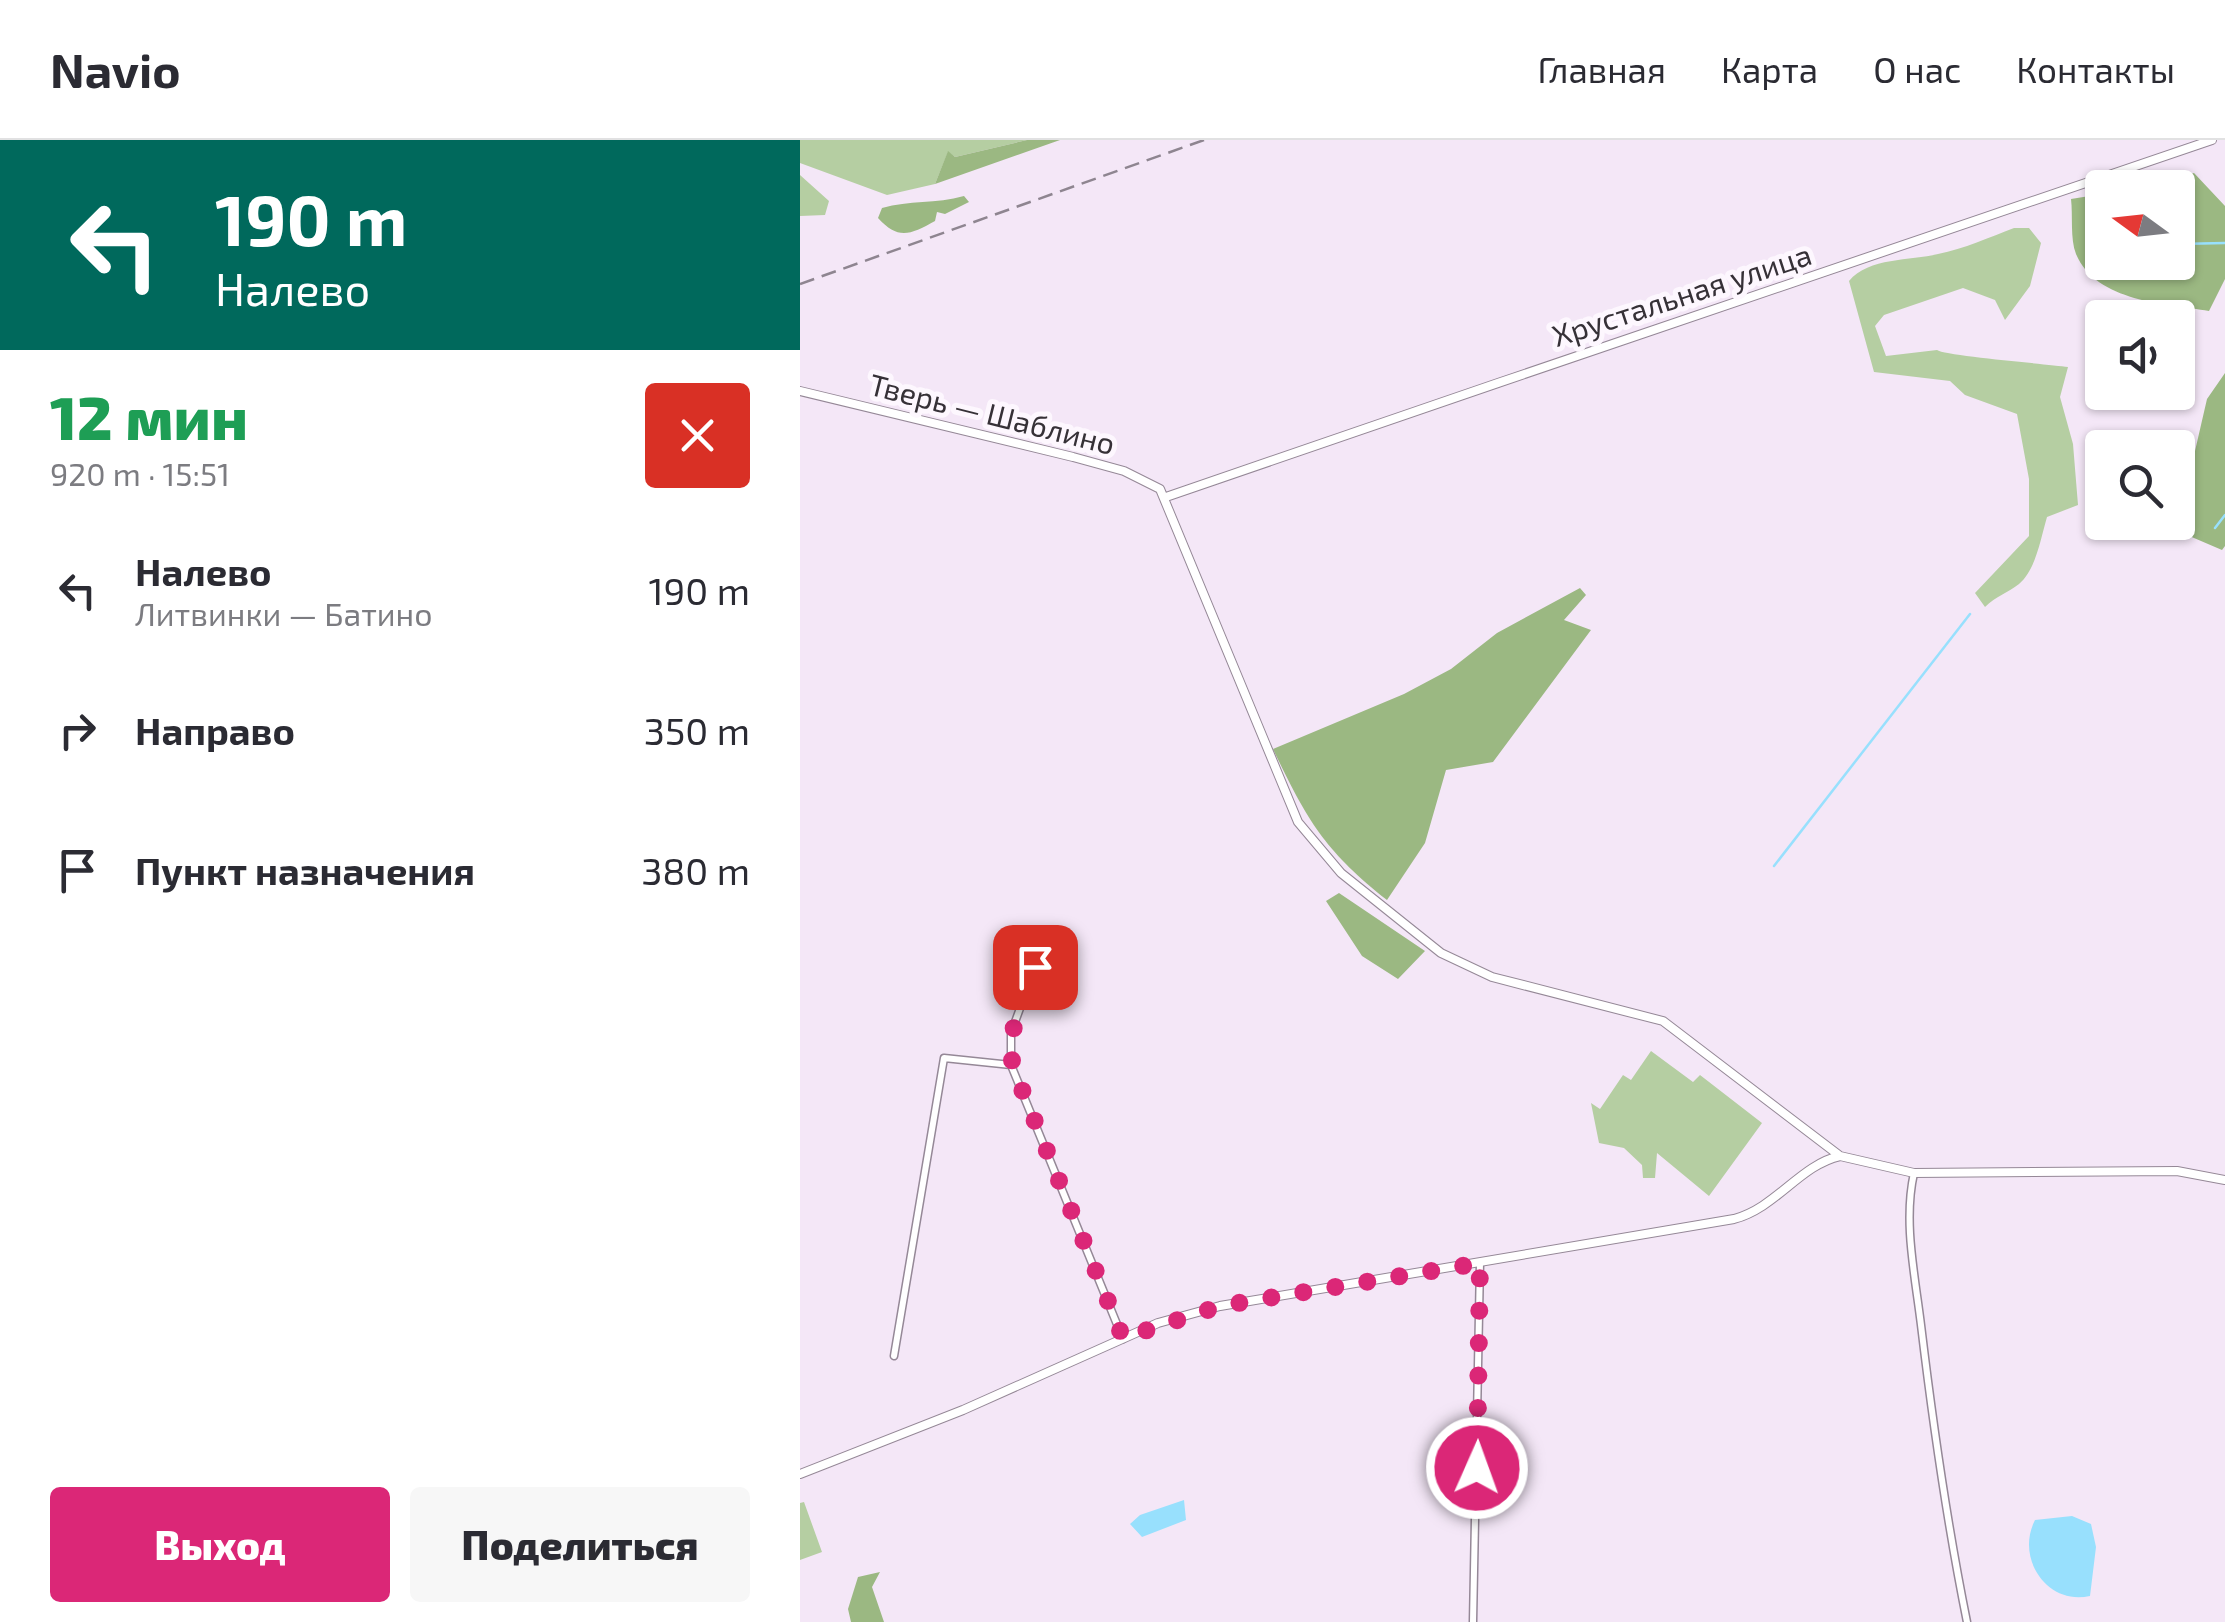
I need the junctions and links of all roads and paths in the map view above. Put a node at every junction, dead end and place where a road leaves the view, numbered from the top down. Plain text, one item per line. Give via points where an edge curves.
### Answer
1 (2212, 140) edge
2 (800, 391) edge
3 (1166, 497) junction
4 (1047, 934) dead end
5 (1012, 1065) junction
6 (1840, 1156) junction
7 (1914, 1172) junction
8 (2225, 1180) edge
9 (1480, 1263) junction
10 (1123, 1338) junction
11 (894, 1356) dead end
12 (800, 1474) edge
13 (1473, 1622) edge
14 (1966, 1622) edge

1 - 3 street, Хрустальная улица
2 - 3 street, Тверь — Шаблино via 1116,468
3 - 6 street via 1286,800 1328,861 1463,965 1674,1027
4 - 5 street via 1012,1033
5 - 10 street
5 - 11 street via 944,1058
6 - 7 street
6 - 9 street via 1742,1218
7 - 8 street via 2177,1172
7 - 14 street via 1913,1259 1941,1492
9 - 10 street via 1220,1306
9 - 13 street
10 - 12 street

